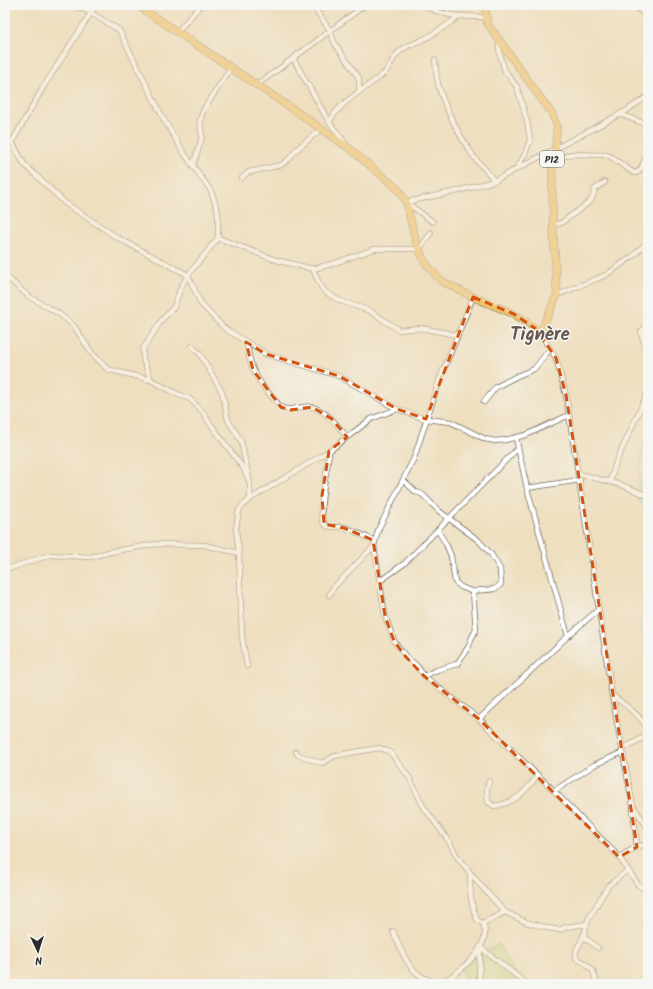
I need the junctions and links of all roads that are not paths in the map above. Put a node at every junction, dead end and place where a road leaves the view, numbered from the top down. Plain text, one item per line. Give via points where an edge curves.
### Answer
1 (75, 5) edge
2 (96, 5) edge
3 (138, 5) edge
4 (200, 5) edge
5 (312, 5) edge
6 (365, 5) edge
7 (425, 5) edge
8 (485, 5) edge
9 (633, 5) edge
10 (91, 13) junction
11 (460, 16) junction
12 (648, 16) edge
13 (486, 17) junction
14 (330, 30) junction
15 (178, 31) junction
16 (498, 38) junction
17 (294, 58) junction
18 (435, 60) dead end
19 (231, 68) junction
20 (257, 85) junction
21 (359, 90) junction
22 (648, 96) edge
23 (620, 114) junction
24 (329, 122) junction
25 (648, 126) edge
26 (321, 129) junction
27 (5, 135) edge
28 (12, 142) junction
29 (350, 149) junction
30 (555, 150) junction
31 (648, 150) edge
32 (552, 161) junction
33 (193, 166) junction
34 (517, 168) junction
35 (242, 178) dead end
36 (494, 181) junction
37 (605, 182) dead end
38 (406, 202) junction
39 (433, 222) dead end
40 (553, 224) junction
41 (431, 233) dead end
42 (218, 238) junction
43 (648, 241) edge
44 (419, 249) junction
45 (313, 269) junction
46 (188, 276) junction
47 (8, 278) dead end
48 (557, 295) junction
49 (473, 297) junction
50 (648, 324) edge
51 (540, 333) junction
52 (457, 335) junction
53 (246, 342) junction
54 (192, 346) dead end
55 (550, 349) junction
56 (648, 357) edge
57 (151, 380) junction
58 (648, 392) edge
59 (484, 402) dead end
60 (397, 409) junction
61 (569, 415) junction
62 (426, 420) junction
63 (347, 437) junction
64 (516, 438) junction
65 (518, 448) junction
66 (329, 451) junction
67 (579, 474) junction
68 (403, 480) junction
69 (580, 480) junction
70 (610, 482) junction
71 (250, 483) junction
72 (527, 488) junction
73 (648, 496) edge
74 (250, 499) junction
75 (450, 518) junction
76 (438, 530) junction
77 (374, 543) junction
78 (239, 553) junction
79 (5, 566) edge
80 (380, 581) junction
81 (473, 592) junction
82 (329, 595) dead end
83 (600, 609) junction
84 (568, 636) junction
85 (247, 666) dead end
86 (424, 676) junction
87 (612, 695) junction
88 (478, 719) junction
89 (648, 729) edge
90 (648, 735) edge
91 (622, 750) junction
92 (296, 752) dead end
93 (538, 776) junction
94 (489, 781) dead end
95 (554, 791) junction
96 (633, 806) junction
97 (648, 828) edge
98 (648, 843) edge
99 (637, 847) junction
100 (619, 857) junction
101 (628, 870) junction
102 (470, 872) junction
103 (648, 891) edge
104 (505, 912) junction
105 (483, 923) junction
106 (587, 924) junction
107 (393, 931) dead end
108 (583, 936) junction
109 (480, 947) junction
110 (598, 948) dead end
111 (479, 984) edge
112 (527, 984) edge
113 (597, 984) edge

1 - 10 street
2 - 10 street
3 - 15 main road
4 - 15 street
5 - 14 street
6 - 14 street
7 - 11 street via 442,14
8 - 13 main road, P12
9 - 12 street
10 - 28 street
10 - 33 street via 119,30 163,118
11 - 13 street
11 - 21 street via 424,39 403,48 396,54 388,70
13 - 16 main road, P12 via 487,23
14 - 17 street
14 - 21 street via 335,44 359,78
15 - 19 main road
16 - 30 main road, P12 via 552,114 557,126
16 - 34 street via 504,66 517,87 530,140
17 - 20 street
17 - 24 street
18 - 36 street via 444,103 466,145
19 - 20 main road
19 - 33 street via 204,109 200,120 202,137
20 - 26 main road
21 - 24 street via 335,112
22 - 23 street
23 - 25 street
23 - 30 street
24 - 29 street
26 - 29 main road
26 - 35 street via 281,165 249,172
27 - 28 street
28 - 46 street via 24,164 65,204 118,238
29 - 38 main road via 399,190
30 - 32 main road, P12
30 - 34 street
31 - 32 street via 636,174 607,155 572,154
32 - 40 main road, P12
33 - 42 street via 211,191 218,212
34 - 36 street
36 - 38 street
37 - 40 street via 595,189 592,199 587,204 561,223
38 - 39 street
38 - 44 main road
40 - 48 main road, P12
41 - 44 street
42 - 45 street via 276,260
42 - 46 street
43 - 48 street via 606,275
44 - 45 street via 374,248
44 - 49 main road via 424,261 440,280
45 - 52 street via 324,291 338,300 370,311 399,330 421,328
46 - 53 street via 201,304 224,328
46 - 57 street via 181,286 174,307 161,321 143,349 143,358
47 - 57 street via 28,296 58,313 74,326 91,352 108,369
48 - 51 main road, P12
49 - 51 main road via 514,314
49 - 52 street
50 - 56 street via 641,332
51 - 55 street
52 - 62 street
53 - 60 street via 266,354 339,376
53 - 63 street via 253,370 283,409 312,407 332,418
54 - 71 street via 200,354 222,392 228,420 241,441
55 - 59 street via 534,369 496,387
55 - 61 street via 556,358
57 - 71 street via 189,398 202,411 243,468
58 - 70 street via 616,462
60 - 62 street
60 - 63 street via 371,419
61 - 64 street
61 - 67 street
62 - 64 street via 451,422 495,441
62 - 68 street via 414,458
63 - 66 street
64 - 65 street
65 - 72 street
65 - 75 street
66 - 74 street
66 - 77 street via 322,496 324,524 344,528
67 - 69 street
67 - 70 street
68 - 75 street
68 - 77 street
69 - 72 street
69 - 83 street
70 - 73 street
71 - 74 street
72 - 84 street
74 - 78 street via 240,510 236,529
75 - 76 street
75 - 81 street via 478,540 500,569 499,586 495,589
76 - 80 street via 405,562
76 - 81 street via 451,556 455,582
77 - 80 street
77 - 82 street
78 - 79 street via 204,545 156,544 91,557 50,555 11,568
78 - 85 street via 242,637
80 - 86 street via 385,616 394,641
81 - 86 street via 476,630 469,646 458,664
83 - 84 street
83 - 87 street
84 - 88 street
86 - 88 street
87 - 89 street via 630,708
87 - 91 street
88 - 93 street
90 - 91 street
91 - 95 street
91 - 96 street
92 - 102 street via 321,763 334,756 380,748 390,752 409,777 423,806
93 - 94 street via 519,798 494,806 488,802
93 - 95 street
95 - 100 street
96 - 97 street
96 - 99 street
98 - 99 street
99 - 100 street
100 - 101 street
101 - 103 street via 639,886
101 - 106 street via 608,886
102 - 104 street
102 - 105 street via 473,910 478,921
104 - 105 street
104 - 106 street via 526,922 560,930
105 - 109 street via 485,933
106 - 108 street
107 - 109 street via 407,964 431,982 442,983 450,978
108 - 110 street
108 - 113 street via 576,956 592,971
109 - 111 street
109 - 112 street

